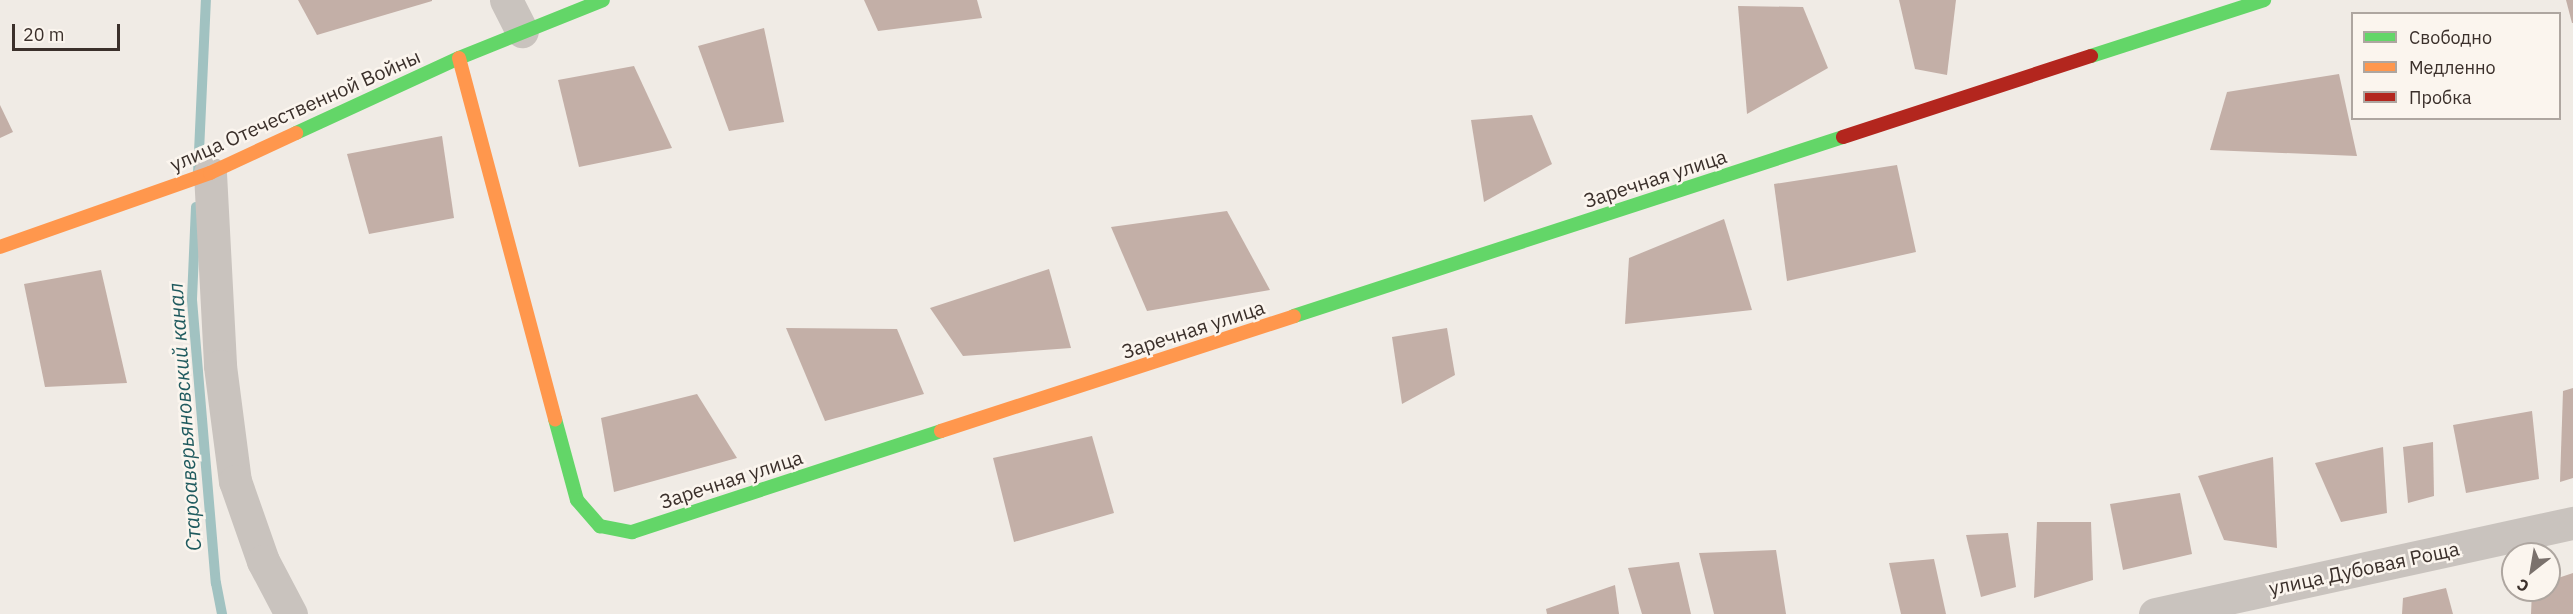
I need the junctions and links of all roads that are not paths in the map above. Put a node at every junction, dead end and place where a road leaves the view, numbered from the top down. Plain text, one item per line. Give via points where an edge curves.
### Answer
1 (506, 0) edge
2 (603, 0) edge
3 (2264, 0) edge
4 (522, 31) junction
5 (459, 58) junction
6 (210, 173) junction
7 (0, 247) edge
8 (2573, 523) edge
9 (291, 614) edge
10 (2156, 614) edge

1 - 4 street
2 - 4 street, улица Отечественной Войны
3 - 5 street, Заречная улица via 632,532 600,526 577,500
4 - 5 street, улица Отечественной Войны
5 - 6 street, улица Отечественной Войны
6 - 7 street, улица Отечественной Войны
6 - 9 street via 220,366 235,481 263,561
8 - 10 street, улица Дубовая Роща

